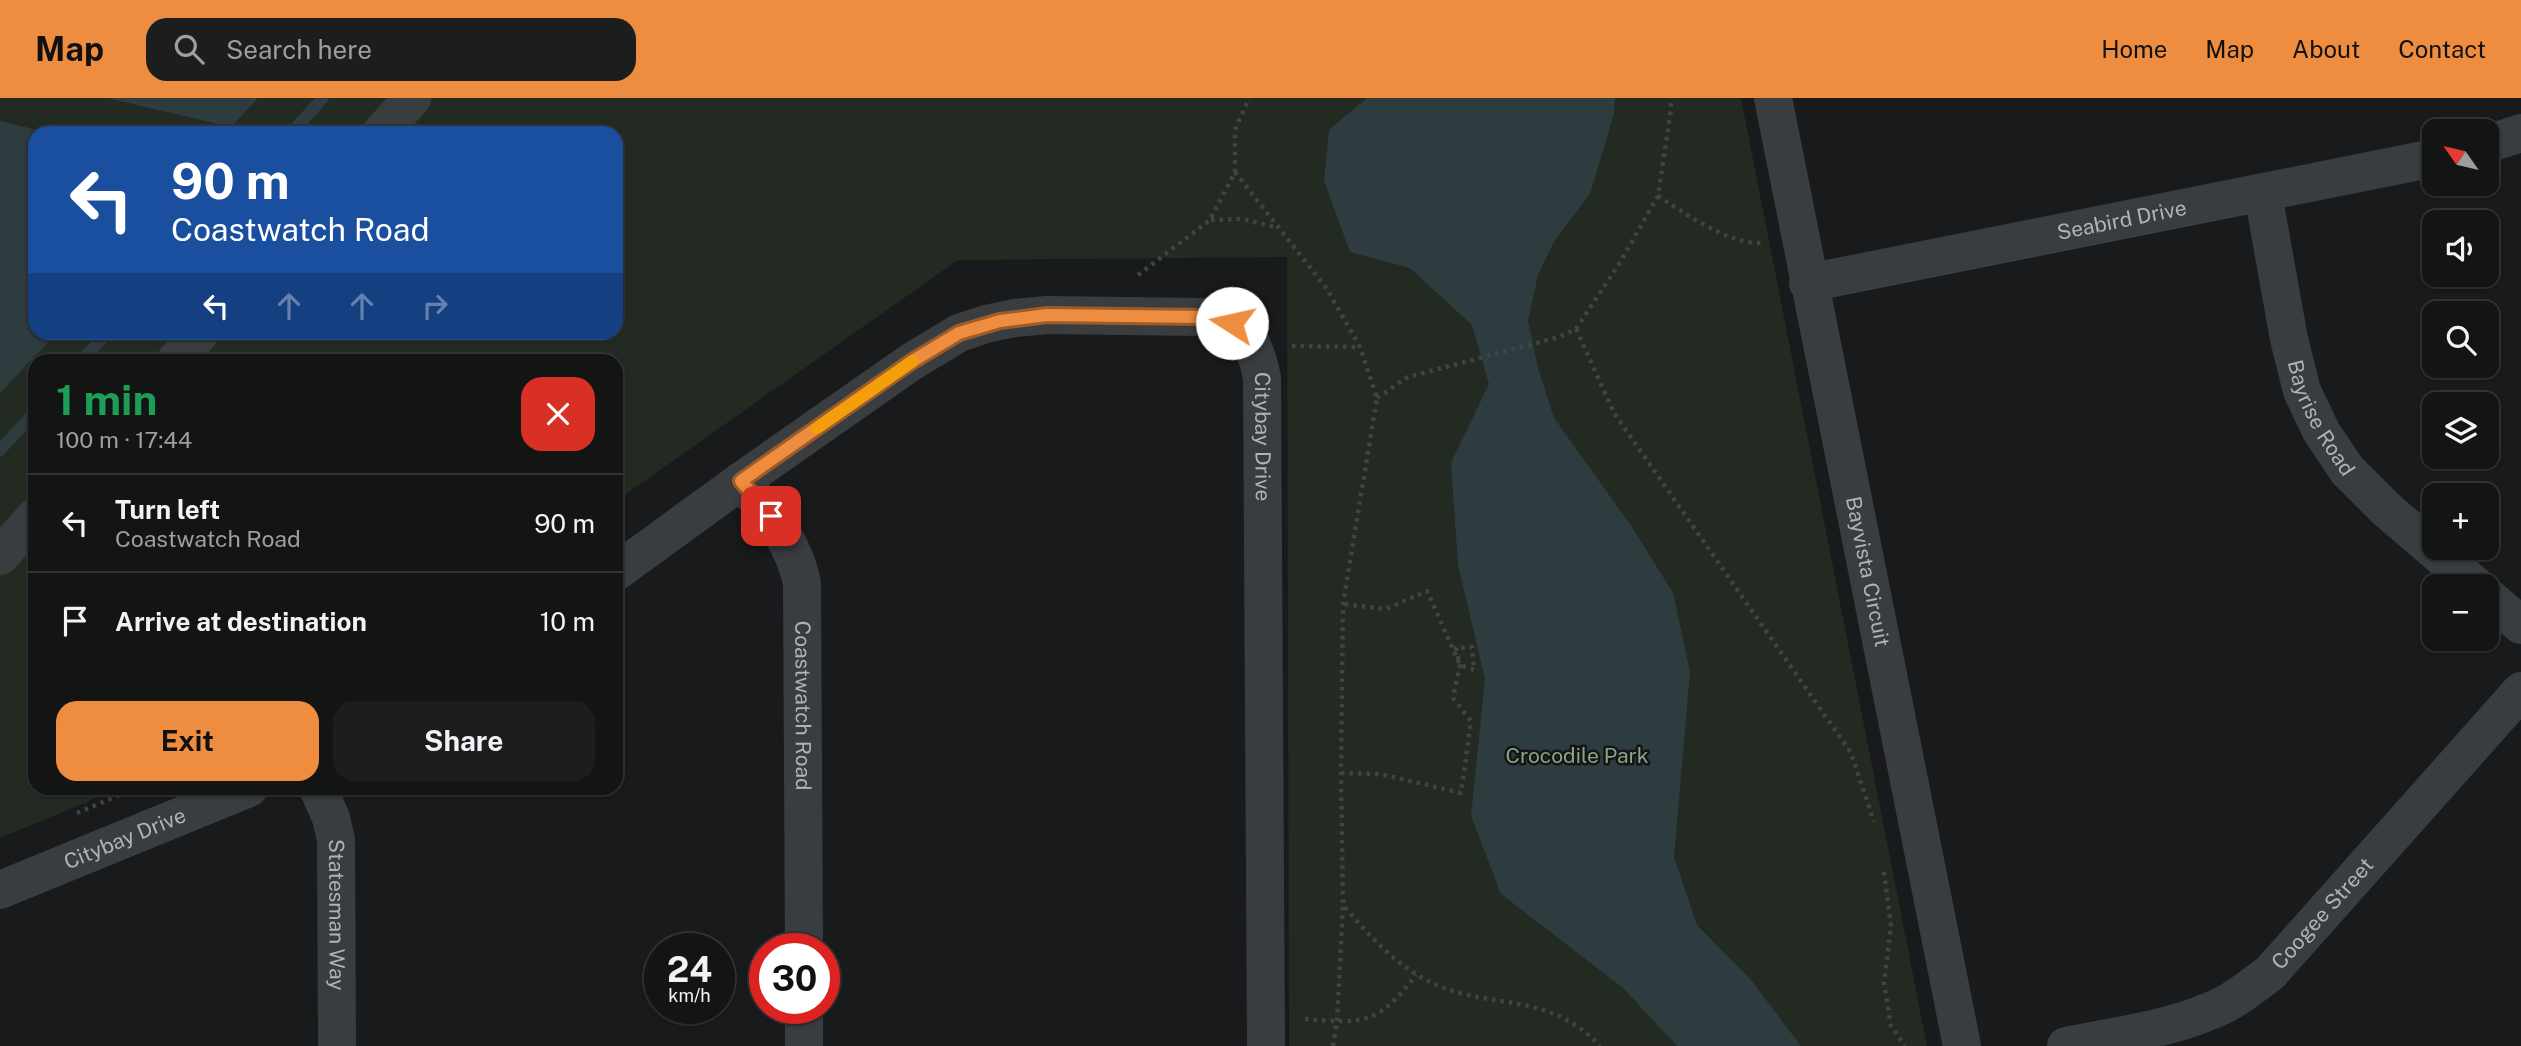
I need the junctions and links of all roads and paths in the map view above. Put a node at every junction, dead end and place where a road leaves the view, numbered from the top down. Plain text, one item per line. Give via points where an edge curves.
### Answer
1 (412, 98) edge
2 (1671, 98) edge
3 (1773, 98) edge
4 (387, 126) edge
5 (2521, 133) edge
6 (2499, 140) edge
7 (2422, 161) edge
8 (1235, 172) dead end
9 (2263, 194) junction
10 (1658, 196) junction
11 (1210, 219) dead end
12 (1277, 227) junction
13 (1799, 232) junction
14 (1808, 283) junction
15 (1576, 329) junction
16 (194, 340) edge
17 (181, 354) edge
18 (1377, 398) junction
19 (741, 481) junction
20 (28, 525) edge
21 (0, 556) edge
22 (623, 567) edge
23 (2462, 574) edge
24 (1343, 604) junction
25 (2499, 606) edge
26 (2521, 625) edge
27 (1460, 665) junction
28 (2521, 691) edge
29 (1341, 773) junction
30 (232, 795) edge
31 (321, 795) edge
32 (1876, 828) dead end
33 (1884, 865) dead end
34 (0, 890) edge
35 (1343, 905) junction
36 (804, 933) edge
37 (1416, 975) junction
38 (1337, 1021) junction
39 (804, 1024) edge
40 (337, 1046) edge
41 (804, 1046) edge
42 (1266, 1046) edge
43 (1333, 1046) edge
44 (1600, 1046) edge
45 (1905, 1046) edge
46 (1962, 1046) edge
47 (2066, 1046) edge

1 - 4 street
2 - 10 path
3 - 13 street, Bayvista Circuit
5 - 6 street
7 - 9 street, Seabird Drive
8 - 12 path
9 - 14 street, Seabird Drive
9 - 23 street, Bayrise Road via 2289,339 2302,391 2321,431 2347,470
10 - 13 path via 1703,225 1757,244 1779,243
10 - 15 path
11 - 12 path via 1242,219
12 - 18 path via 1327,289 1360,347
13 - 14 street, Bayvista Circuit
14 - 46 street, Bayvista Circuit
15 - 18 path via 1408,377
15 - 32 path via 1614,413 1851,752
16 - 17 street
18 - 24 path
19 - 22 street, Citybay Drive
19 - 36 street, Coastwatch Road via 788,542 802,583
19 - 42 street, Citybay Drive via 939,344 986,324 1047,315 1202,317 1217,318 1240,329 1254,348 1262,378
20 - 21 street
24 - 27 path via 1386,609 1427,592
24 - 29 path
25 - 26 street
27 - 27 path via 1456,648 1472,647 1474,670
27 - 29 path via 1453,698 1471,721 1461,793 1380,774
28 - 47 street, Coogee Street via 2270,973 2211,1011
29 - 35 path
30 - 34 street, Citybay Drive
31 - 40 street, Statesman Way via 336,840
33 - 45 path via 1891,926 1884,983 1891,1026
35 - 37 path via 1372,938
35 - 38 path
37 - 38 path via 1396,1001 1379,1013 1360,1021
37 - 44 path via 1467,994 1535,1006 1568,1020
38 - 43 path
39 - 41 street

